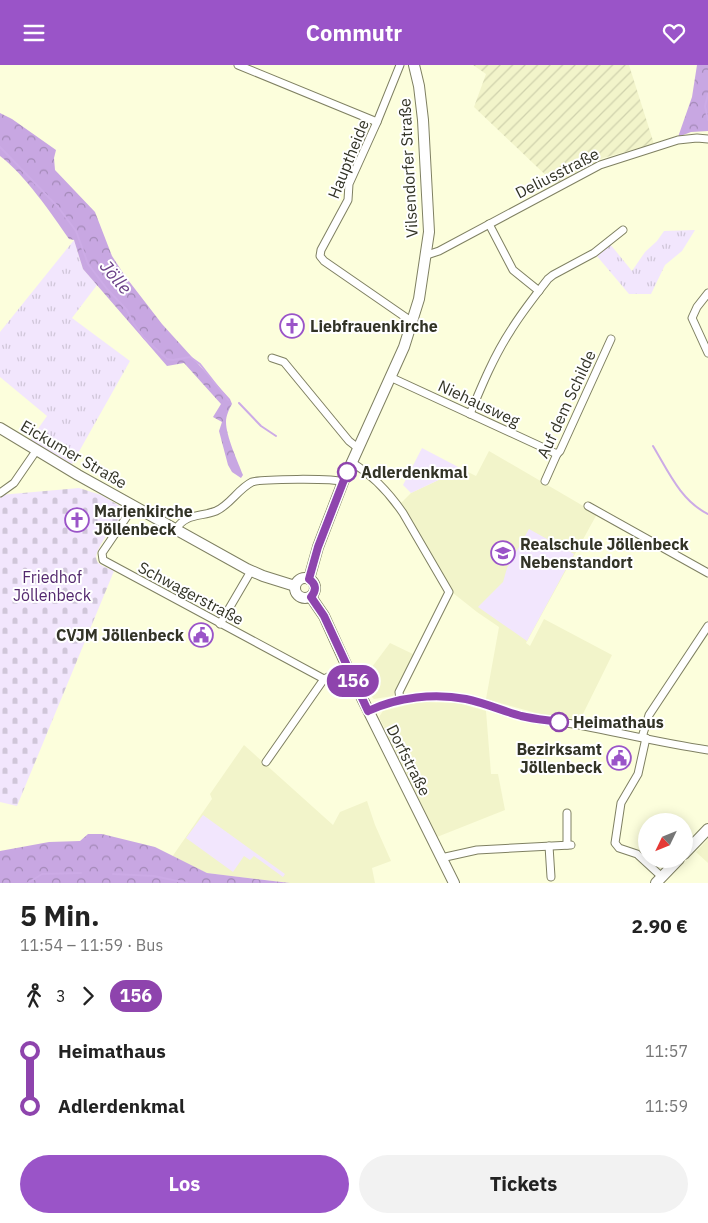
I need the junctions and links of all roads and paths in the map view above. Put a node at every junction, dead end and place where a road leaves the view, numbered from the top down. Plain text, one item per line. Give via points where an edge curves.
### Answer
1 (238, 65) edge
2 (400, 65) edge
3 (414, 65) edge
4 (378, 122) junction
5 (708, 139) edge
6 (489, 224) junction
7 (623, 230) dead end
8 (426, 255) junction
9 (540, 291) junction
10 (708, 293) edge
11 (414, 320) junction
12 (611, 339) dead end
13 (708, 353) edge
14 (272, 358) dead end
15 (390, 377) junction
16 (470, 414) junction
17 (0, 428) edge
18 (358, 448) junction
19 (36, 451) junction
20 (556, 454) junction
21 (351, 462) junction
22 (545, 481) dead end
23 (343, 482) junction
24 (0, 493) edge
25 (134, 506) junction
26 (588, 507) dead end
27 (176, 529) junction
28 (251, 571) junction
29 (708, 573) edge
30 (309, 579) junction
31 (295, 586) junction
32 (311, 597) junction
33 (220, 624) junction
34 (708, 626) edge
35 (347, 668) junction
36 (324, 679) junction
37 (400, 700) junction
38 (368, 711) junction
39 (644, 738) junction
40 (708, 749) edge
41 (266, 762) dead end
42 (567, 813) dead end
43 (708, 829) edge
44 (693, 845) edge
45 (549, 846) junction
46 (441, 858) junction
47 (670, 868) edge
48 (551, 877) dead end
49 (659, 880) edge
50 (454, 883) edge

1 - 4 street
2 - 4 street, Hauptheide
3 - 8 main road, Vilsendorfer Straße via 423,120 428,232
4 - 11 street, Hauptheide via 349,184 348,200 320,256 408,319
5 - 6 street, Deliusstraße via 678,140 600,165
6 - 8 street, Deliusstraße
6 - 9 street via 513,270
7 - 9 street via 594,253 553,275
8 - 11 main road, Vilsendorfer Straße
9 - 16 street via 510,331 486,375
10 - 13 street via 692,319
11 - 15 main road, Vilsendorfer Straße
12 - 20 street, Auf dem Schilde
14 - 18 street via 284,362
15 - 16 street, Niehausweg
15 - 18 main road, Vilsendorfer Straße
16 - 20 street, Niehausweg
17 - 19 main road, Eickumer Straße
18 - 21 main road, Vilsendorfer Straße
19 - 24 street via 14,483
19 - 25 main road, Eickumer Straße
20 - 22 street, Auf dem Schilde
21 - 23 main road, Vilsendorfer Straße
21 - 37 street via 394,501 449,592 399,692
23 - 27 street via 319,479 252,483 224,506 188,517
23 - 30 main road, Vilsendorfer Straße
25 - 27 main road, Eickumer Straße
25 - 33 street, Schwagerstraße via 102,553 102,560
26 - 29 street
27 - 28 main road, Eickumer Straße
28 - 31 main road, Eickumer Straße
28 - 33 street
30 - 31 main road via 300,579
30 - 32 main road via 316,587
31 - 32 main road via 299,597
32 - 35 main road, Dorfstraße via 324,616
33 - 36 street, Schwagerstraße
34 - 39 street via 649,715
35 - 36 street
35 - 38 main road, Dorfstraße
36 - 41 street
37 - 38 street
37 - 39 street via 457,698 530,718
38 - 46 main road, Dorfstraße
39 - 40 street
39 - 49 street via 638,774 620,803 615,843 621,849 637,854
42 - 45 street via 569,845
43 - 44 main road
45 - 46 street via 477,851
45 - 48 street
46 - 50 main road, Dorfstraße
47 - 49 main road

